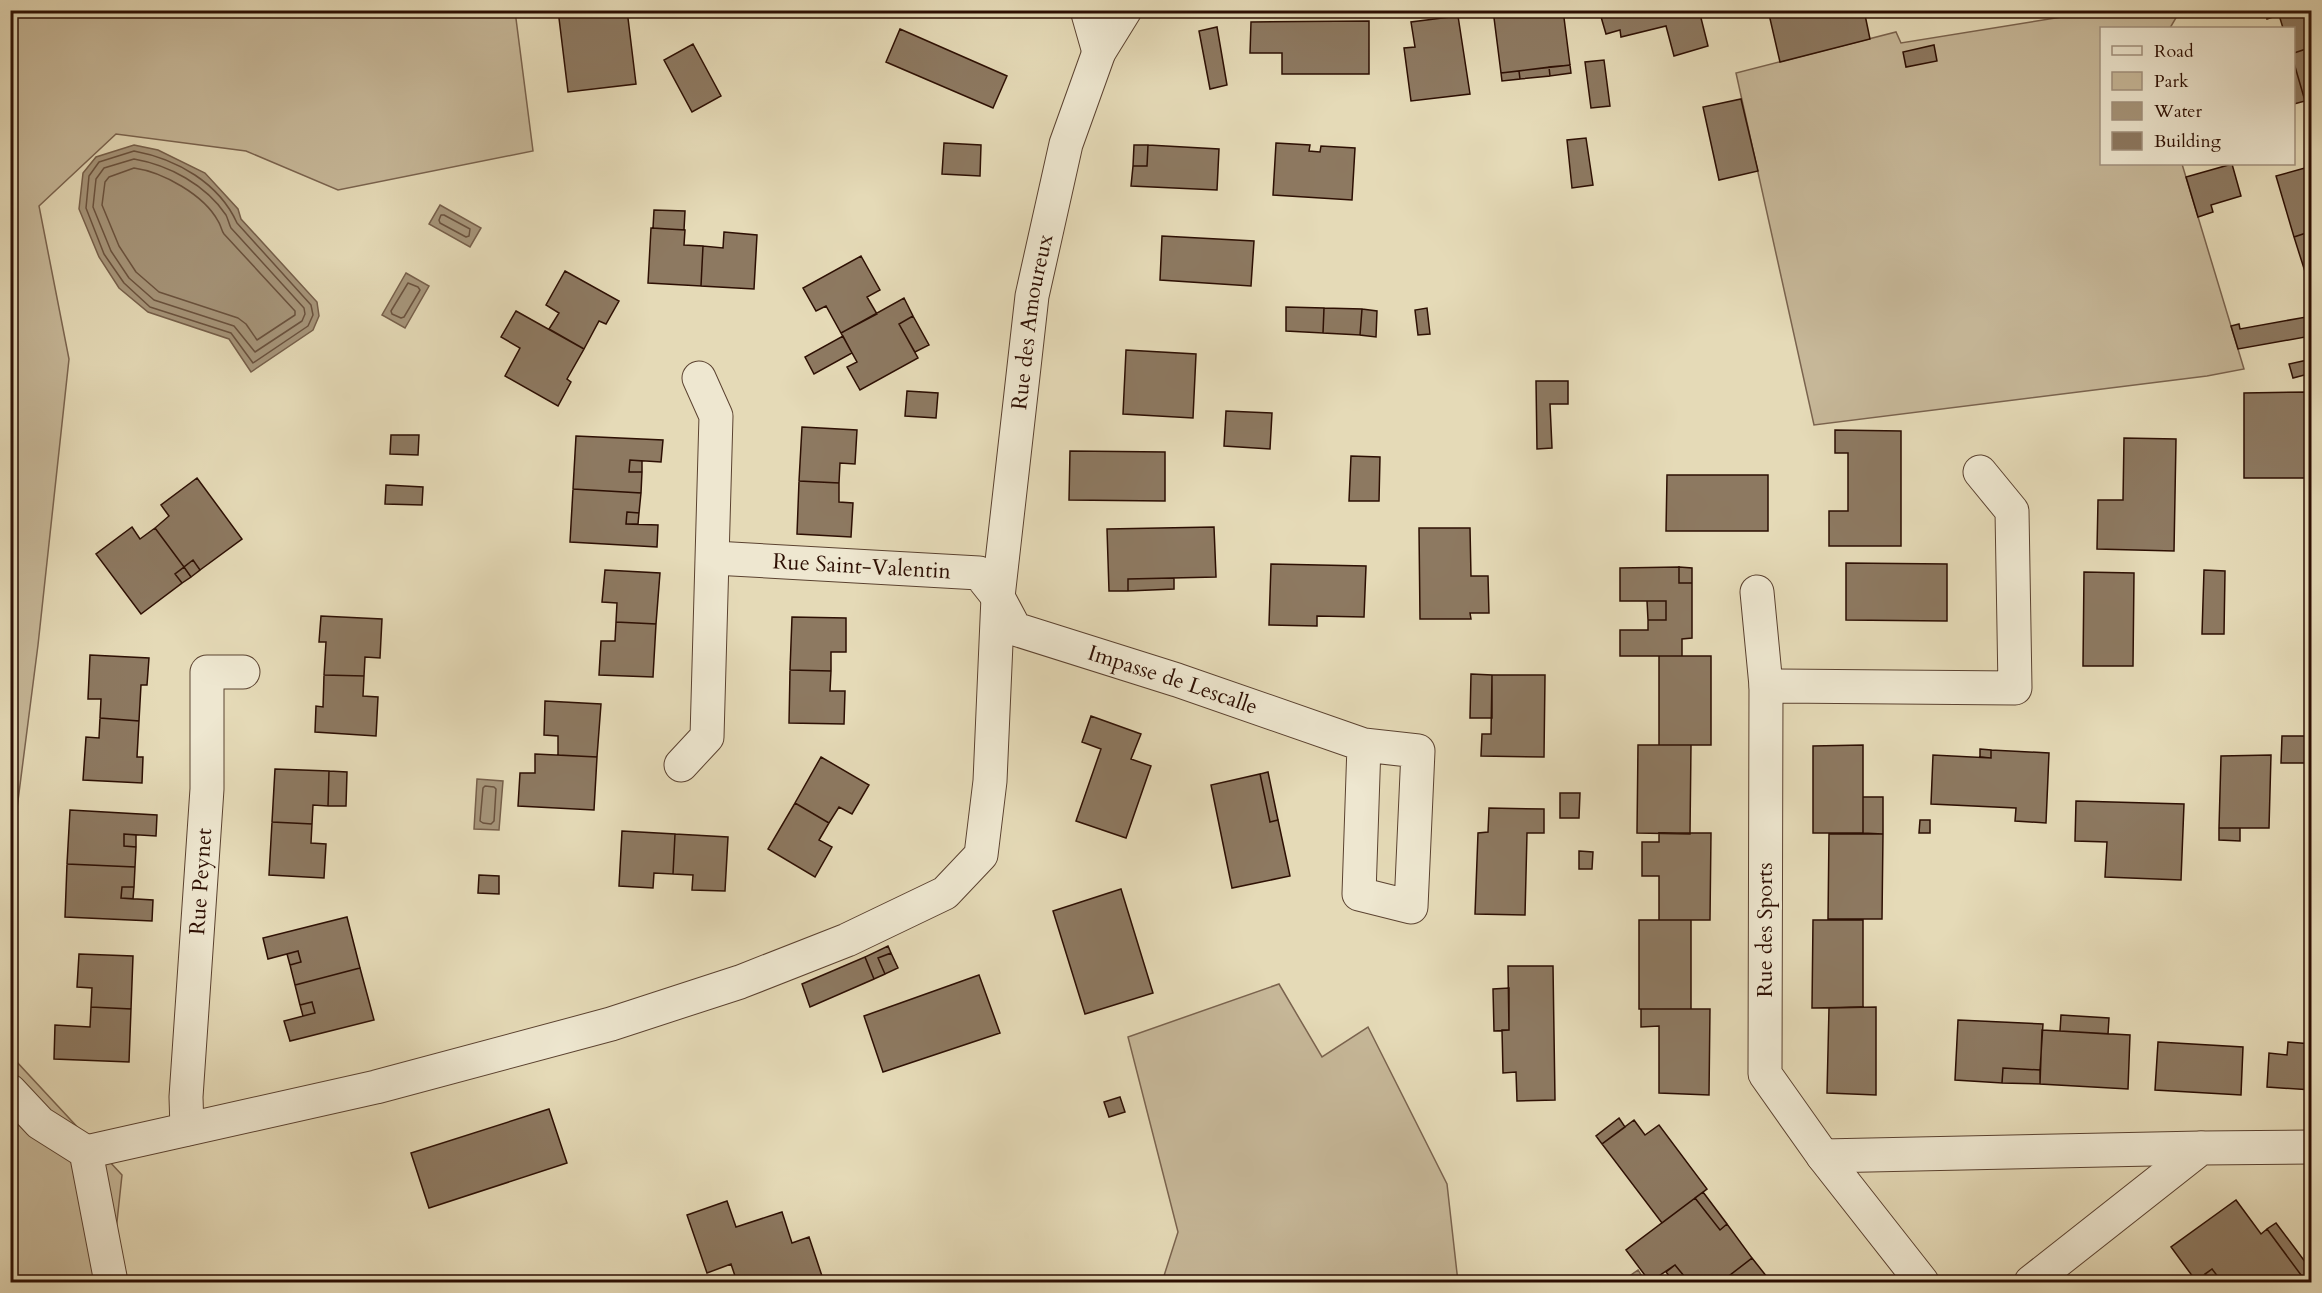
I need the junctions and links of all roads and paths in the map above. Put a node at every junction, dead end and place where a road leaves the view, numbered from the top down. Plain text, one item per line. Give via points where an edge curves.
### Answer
1 (1087, 10) edge
2 (1125, 10) edge
3 (1099, 52) junction
4 (699, 378) dead end
5 (1980, 472) dead end
6 (714, 558) junction
7 (1757, 592) dead end
8 (998, 597) junction
9 (243, 672) dead end
10 (1766, 686) junction
11 (1364, 745) dead end
12 (681, 765) dead end
13 (10, 1090) edge
14 (187, 1129) junction
15 (2312, 1147) edge
16 (2201, 1149) junction
17 (86, 1152) junction
18 (1823, 1156) junction
19 (111, 1282) edge
20 (1922, 1282) edge
21 (2031, 1282) edge

1 - 3 street
2 - 3 street, Rue des Amoureux
3 - 8 street, Rue des Amoureux via 1066,144 1032,296
4 - 6 street via 716,416
5 - 10 street via 2012,511 2015,688
6 - 8 street, Rue Saint-Valentin via 980,573
6 - 12 street via 707,737
7 - 10 street, Rue des Sports
8 - 11 street, Impasse de Lescalle via 1015,629 1178,680
8 - 14 street, Rue des Amoureux via 990,781 981,855 945,893 847,940 740,982 611,1024 376,1087
9 - 14 street, Rue Peynet via 207,672 207,789
10 - 18 street, Rue des Sports via 1765,1074
13 - 17 street via 40,1123
14 - 17 street, Rue des Amoureux
15 - 16 street
16 - 18 street
16 - 21 street
17 - 19 street
18 - 20 street, Rue des Sports

